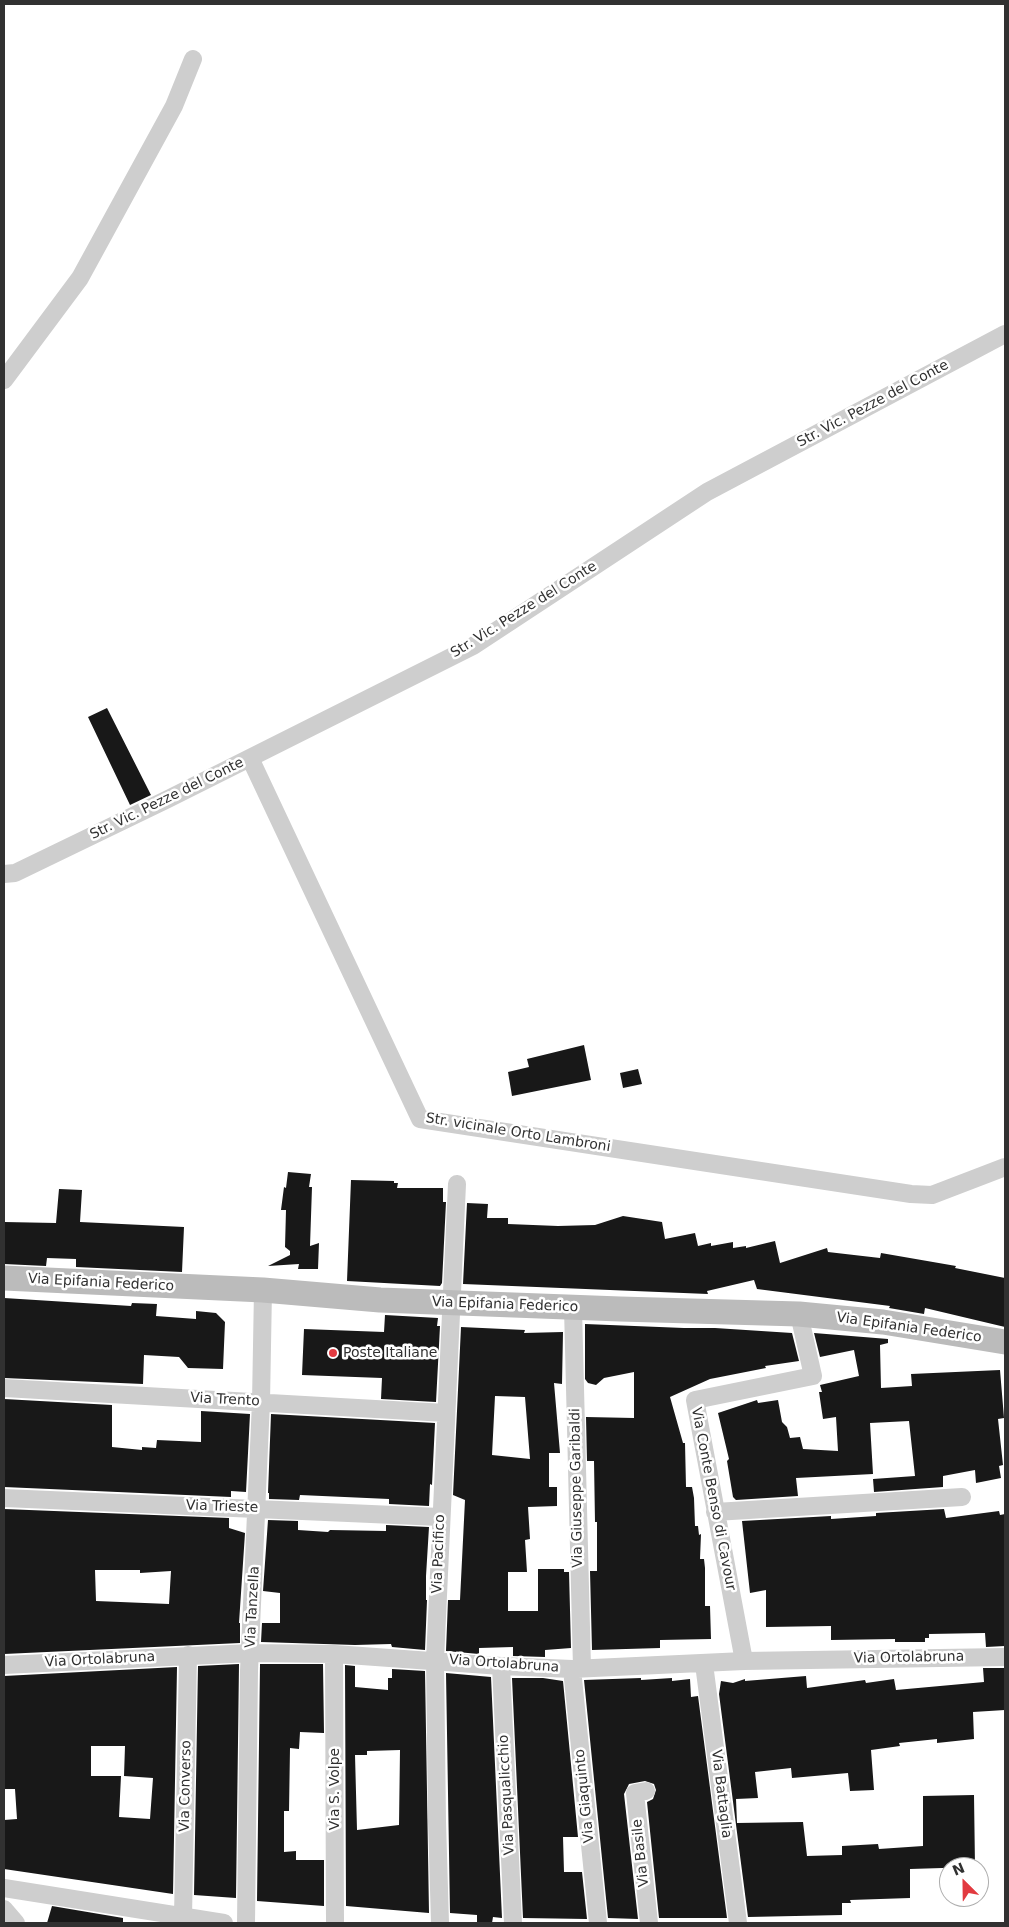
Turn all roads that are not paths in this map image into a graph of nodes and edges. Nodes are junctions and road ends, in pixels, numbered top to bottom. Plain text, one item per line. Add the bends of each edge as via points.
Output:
1 (193, 60) dead end
2 (1005, 334) edge
3 (4, 380) edge
4 (250, 758) junction
5 (4, 874) edge
6 (1005, 1167) edge
7 (457, 1184) dead end
8 (4, 1278) edge
9 (263, 1290) junction
10 (452, 1302) junction
11 (573, 1308) junction
12 (799, 1314) junction
13 (1005, 1342) edge
14 (4, 1388) edge
15 (261, 1402) junction
16 (446, 1413) junction
17 (962, 1497) dead end
18 (4, 1498) edge
19 (257, 1509) junction
20 (716, 1512) junction
21 (440, 1517) junction
22 (250, 1653) junction
23 (334, 1654) junction
24 (188, 1655) junction
25 (1005, 1657) edge
26 (435, 1660) junction
27 (744, 1661) junction
28 (704, 1664) junction
29 (4, 1665) edge
30 (501, 1666) junction
31 (577, 1668) junction
32 (646, 1791) dead end
33 (4, 1888) edge
34 (4, 1909) edge
35 (183, 1917) junction
36 (16, 1923) edge
37 (224, 1923) edge
38 (246, 1923) edge
39 (335, 1923) edge
40 (440, 1923) edge
41 (513, 1923) edge
42 (598, 1923) edge
43 (649, 1923) edge
44 (738, 1923) edge

1 - 3 street via 174,106 80,278
2 - 4 street, Str. Vic. Pezze del Conte via 707,492 473,646
4 - 5 street, Str. Vic. Pezze del Conte via 15,873
4 - 6 street, Str. vicinale Orto Lambroni via 420,1119 911,1194 932,1195
7 - 10 street, Via Pacifico
8 - 9 main road, Via Epifania Federico
9 - 10 main road, Via Epifania Federico via 380,1300
9 - 15 street, Via Tanzella
10 - 11 main road, Via Epifania Federico
10 - 16 street, Via Pacifico
11 - 12 main road, Via Epifania Federico
11 - 31 street, Via Giuseppe Garibaldi
12 - 13 main road, Via Epifania Federico via 883,1322
12 - 20 street, Via Conte Benso di Cavour via 813,1376 695,1400
14 - 15 street, Via Trento
15 - 16 street, Via Trento
15 - 19 street, Via Tanzella
16 - 21 street, Via Pacifico
17 - 20 street
18 - 19 street, Via Trieste
19 - 21 street, Via Trieste
19 - 22 street, Via Tanzella
20 - 27 street, Via Conte Benso di Cavour
21 - 26 street, Via Pacifico
22 - 23 street, Via Ortolabruna
22 - 24 street, Via Ortolabruna
22 - 38 street, Via Tanzella
23 - 26 street, Via Ortolabruna
23 - 39 street, Via S. Volpe
24 - 29 street, Via Ortolabruna
24 - 35 street, Via Converso
25 - 27 street, Via Ortolabruna
26 - 30 street, Via Ortolabruna
26 - 40 street, Via Pacifico
27 - 28 street, Via Ortolabruna
28 - 31 street, Via Ortolabruna
28 - 44 street, Via Battaglia
30 - 31 street, Via Ortolabruna
30 - 41 street, Via Pasqualicchio
31 - 42 street, Via Giaquinto
32 - 43 street, Via Basile via 635,1793
33 - 35 street
34 - 36 street
35 - 37 street

